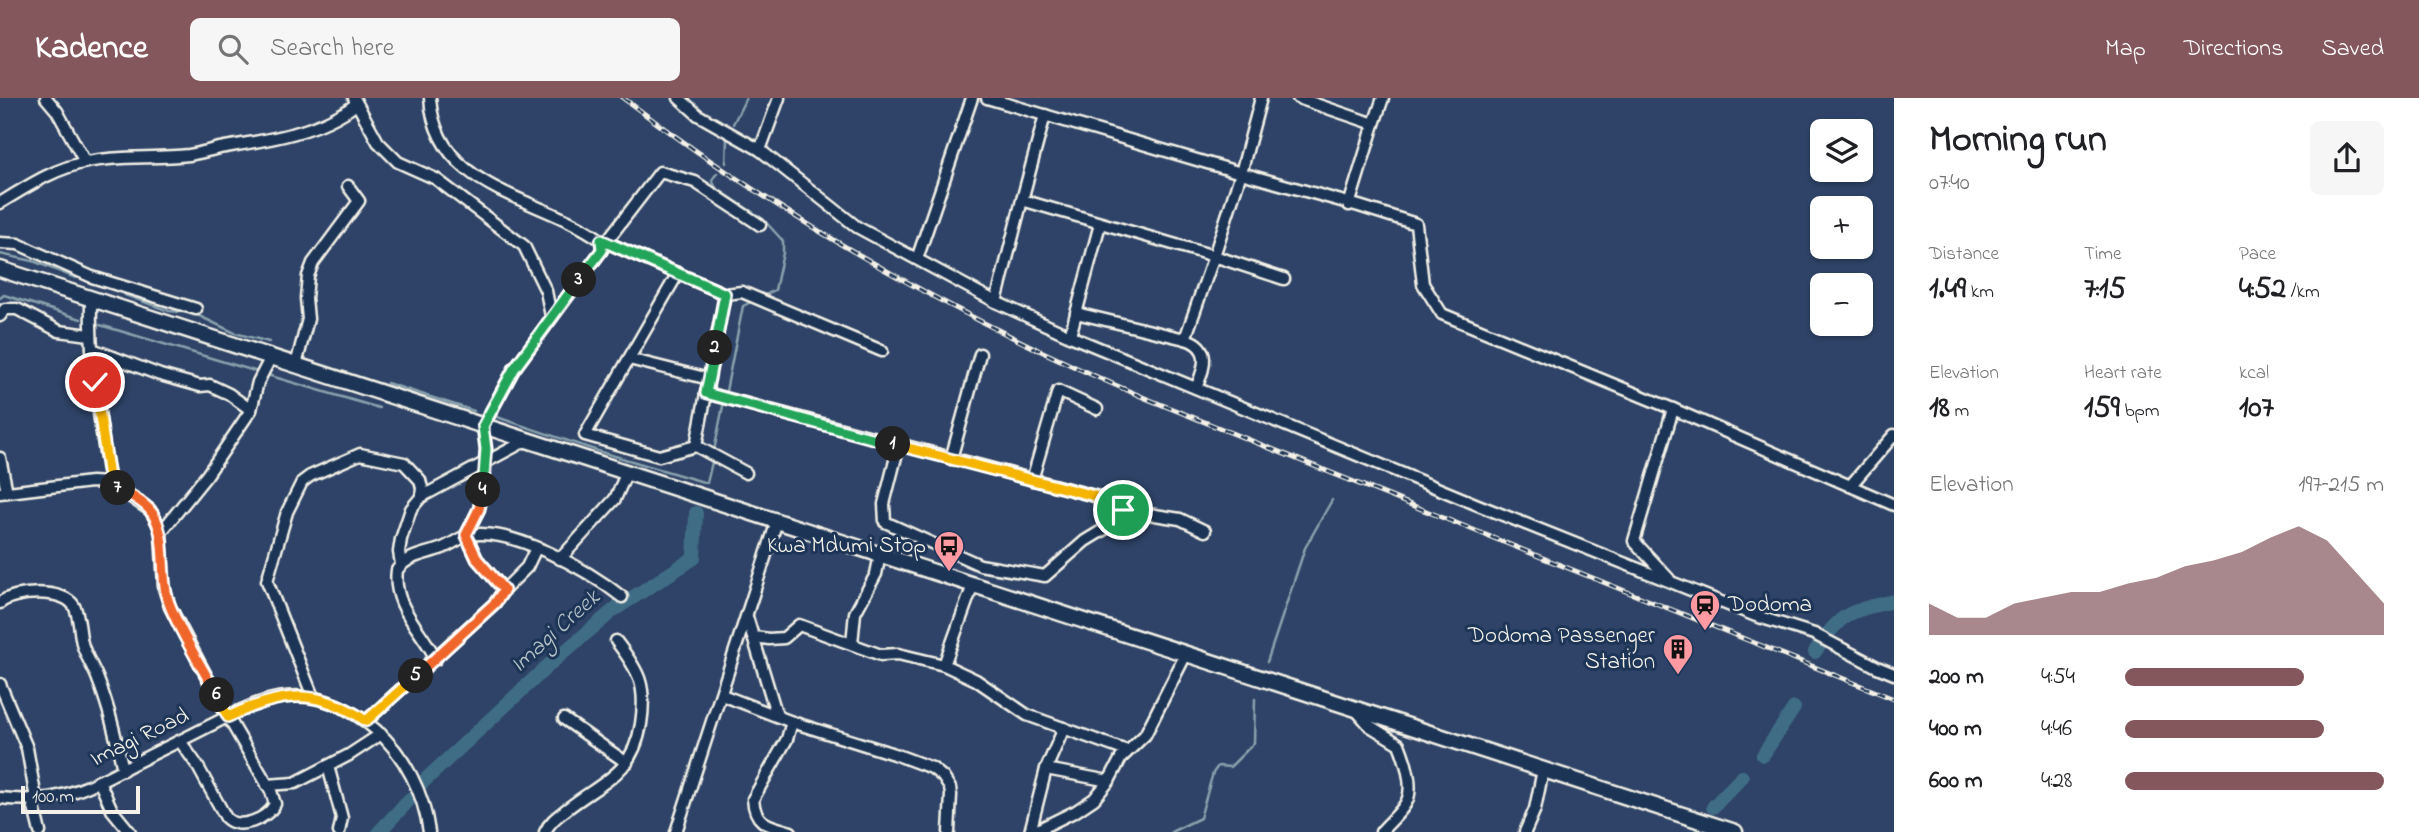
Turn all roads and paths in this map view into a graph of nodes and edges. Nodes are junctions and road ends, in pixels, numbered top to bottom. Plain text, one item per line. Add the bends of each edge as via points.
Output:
1 (46, 98) edge
2 (430, 98) edge
3 (679, 98) edge
4 (779, 98) edge
5 (972, 98) edge
6 (988, 98) edge
7 (1261, 98) edge
8 (1298, 98) edge
9 (1383, 98) edge
10 (355, 101) edge
11 (1045, 115) junction
12 (1374, 124) junction
13 (760, 150) junction
14 (85, 162) junction
15 (1241, 173) junction
16 (348, 186) dead end
17 (1022, 200) junction
18 (0, 203) edge
19 (1349, 205) junction
20 (1100, 224) junction
21 (760, 225) dead end
22 (603, 241) junction
23 (0, 243) edge
24 (1214, 256) junction
25 (917, 259) junction
26 (0, 269) edge
27 (678, 273) junction
28 (1284, 279) dead end
29 (725, 294) junction
30 (92, 299) junction
31 (996, 302) junction
32 (196, 309) dead end
33 (1076, 313) junction
34 (0, 316) edge
35 (551, 316) junction
36 (90, 335) junction
37 (1070, 336) junction
38 (1185, 339) junction
39 (92, 349) junction
40 (882, 351) dead end
41 (981, 354) dead end
42 (271, 357) junction
43 (628, 359) junction
44 (296, 365) junction
45 (709, 379) junction
46 (1196, 388) junction
47 (706, 393) junction
48 (1097, 409) dead end
49 (1673, 409) junction
50 (250, 411) junction
51 (483, 426) junction
52 (1894, 435) edge
53 (527, 440) junction
54 (899, 445) junction
55 (696, 446) junction
56 (0, 458) edge
57 (951, 459) junction
58 (485, 462) junction
59 (626, 472) junction
60 (746, 472) dead end
61 (1032, 480) junction
62 (110, 484) junction
63 (1850, 486) junction
64 (4, 493) edge
65 (421, 497) junction
66 (1894, 505) edge
67 (1123, 510) junction
68 (777, 521) junction
69 (1205, 531) dead end
70 (161, 532) junction
71 (466, 535) junction
72 (536, 548) junction
73 (880, 555) junction
74 (560, 559) junction
75 (401, 564) junction
76 (981, 565) junction
77 (1672, 582) junction
78 (971, 584) junction
79 (504, 590) junction
80 (622, 597) dead end
81 (0, 603) edge
82 (747, 616) junction
83 (754, 637) junction
84 (615, 641) dead end
85 (852, 643) junction
86 (1186, 654) junction
87 (436, 659) junction
88 (944, 665) junction
89 (1894, 674) edge
90 (0, 684) edge
91 (722, 695) junction
92 (313, 697) junction
93 (1353, 708) junction
94 (777, 716) junction
95 (228, 717) junction
96 (564, 719) dead end
97 (366, 721) junction
98 (792, 722) junction
99 (1064, 728) junction
100 (381, 734) junction
101 (180, 741) junction
102 (1127, 751) junction
103 (627, 763) junction
104 (328, 766) junction
105 (1046, 769) junction
106 (123, 770) junction
107 (1543, 770) junction
108 (1109, 780) junction
109 (99, 781) junction
110 (267, 785) junction
111 (0, 798) edge
112 (34, 799) junction
113 (40, 832) edge
114 (130, 832) edge
115 (339, 832) edge
116 (429, 832) edge
117 (545, 832) edge
118 (676, 832) edge
119 (790, 832) edge
120 (949, 832) edge
121 (1032, 832) edge
122 (1381, 832) edge
123 (1525, 832) edge
124 (1735, 832) edge

1 - 14 street
2 - 22 street via 447,148 472,175
3 - 13 street via 698,115
4 - 13 street
5 - 25 street
6 - 11 street
7 - 15 street
8 - 12 street
9 - 12 street
10 - 14 street via 341,116 319,125 248,144 189,155
10 - 35 street via 378,142 398,162 436,179 521,242 546,291
11 - 15 street
11 - 17 street
12 - 19 street
13 - 25 street via 857,227
14 - 18 street via 50,174
15 - 19 street
15 - 24 street
16 - 44 street via 359,201 308,276 308,319
17 - 20 street
17 - 31 street
19 - 49 street via 1416,224 1423,284 1442,314
20 - 24 street
20 - 33 street
21 - 22 street via 695,183 660,172
22 - 27 street
22 - 35 street via 602,250
23 - 32 street via 18,244 92,276
24 - 28 street
24 - 38 street
25 - 31 street
26 - 30 highway
27 - 29 street
27 - 43 street
29 - 40 street via 742,292
29 - 45 street
30 - 36 street
30 - 42 highway
31 - 37 street
33 - 37 street
33 - 38 street
34 - 36 street via 5,309 17,309 59,331
35 - 51 street via 509,376
36 - 39 street
37 - 46 street
38 - 46 street via 1204,354 1205,369
39 - 50 street via 160,375 210,385
39 - 62 street
41 - 57 street
42 - 44 highway
42 - 50 street
43 - 45 street
43 - 55 street via 584,435 659,456
44 - 51 highway
45 - 47 street
46 - 77 street
47 - 54 street
47 - 55 street
48 - 61 street via 1059,391
49 - 63 street
49 - 77 street via 1634,541
50 - 70 street
51 - 53 highway
51 - 58 street
52 - 63 street
53 - 58 street
53 - 59 highway
54 - 57 street
54 - 76 street via 884,504 885,522
55 - 60 street
56 - 64 street
57 - 61 street
58 - 65 street
58 - 71 street via 482,499
59 - 68 highway
59 - 74 street via 615,499
61 - 67 street via 1106,499
62 - 64 street via 90,482
62 - 70 street via 150,510
63 - 66 street
65 - 75 street via 405,523
65 - 92 street via 420,480 404,463 360,454 310,476 296,492 267,581
67 - 69 street via 1180,519
67 - 76 street via 1045,576
68 - 73 highway
68 - 82 street
70 - 95 street via 164,588 170,607
71 - 72 street via 506,536
71 - 75 street
71 - 79 street via 477,559
72 - 74 street
72 - 79 street via 527,567
73 - 78 highway
73 - 85 street via 876,574 855,613
74 - 80 street
75 - 87 street via 396,581 406,614
76 - 78 street
77 - 89 street via 1814,634
78 - 86 highway
78 - 88 street
79 - 87 street
81 - 106 street via 23,595 56,594 75,607 82,644 108,709
82 - 83 street
82 - 91 street
83 - 85 street via 784,638 799,625
83 - 94 street
84 - 103 street via 644,689 640,730
85 - 88 street via 881,655 898,654
86 - 93 highway
86 - 102 street via 1145,735
87 - 97 street
88 - 99 street via 976,680 1027,715
90 - 112 street via 27,748
91 - 94 street
91 - 118 street
92 - 95 street, Imagi Road via 277,698
92 - 97 street, Imagi Road via 340,705
93 - 107 highway
93 - 122 street via 1370,726 1399,744 1405,763 1406,804
94 - 98 street
95 - 101 street, Imagi Road
95 - 110 street
96 - 103 street
97 - 100 street, Imagi Road
98 - 119 street via 753,799 753,809 762,822
98 - 120 street via 932,768 950,788
99 - 102 street
99 - 105 street
100 - 104 street
100 - 116 street, Imagi Road via 417,789
101 - 106 street, Imagi Road
101 - 110 street via 232,824 256,820 272,810 275,804
102 - 108 street
103 - 117 street via 554,819
104 - 110 street via 295,783
104 - 115 street via 342,818
105 - 108 street
105 - 121 street
106 - 109 street, Imagi Road
107 - 123 street
107 - 124 highway
108 - 121 street via 1084,807
109 - 112 street, Imagi Road via 51,798
109 - 114 street via 112,810
111 - 112 street, Imagi Road
112 - 113 street

